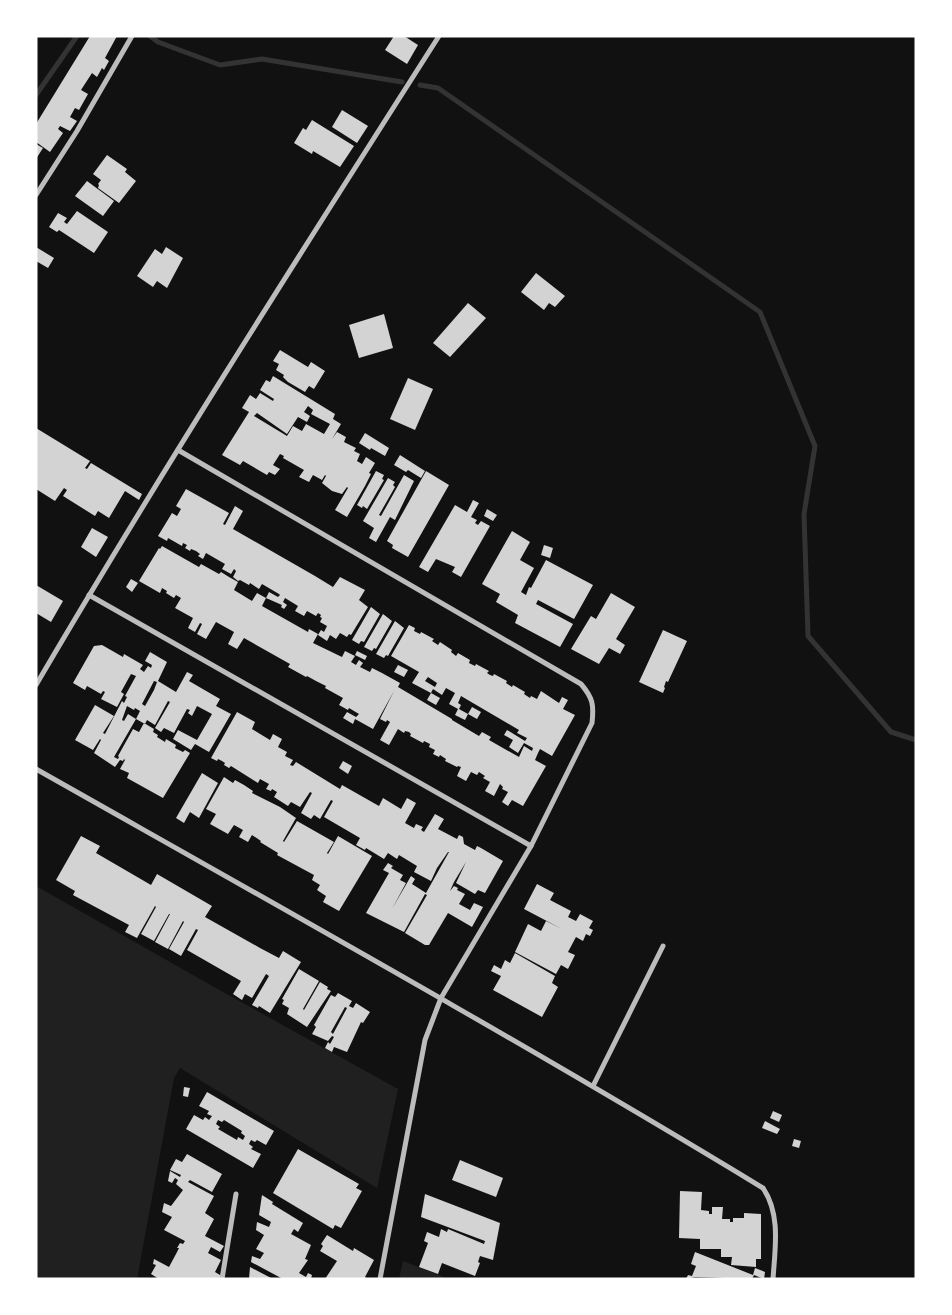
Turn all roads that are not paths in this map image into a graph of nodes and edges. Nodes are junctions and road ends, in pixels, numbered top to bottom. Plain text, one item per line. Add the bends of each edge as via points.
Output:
1 (132, 36) edge
2 (439, 36) edge
3 (36, 194) edge
4 (178, 450) junction
5 (89, 595) junction
6 (36, 685) edge
7 (36, 769) edge
8 (530, 846) junction
9 (663, 946) dead end
10 (441, 998) junction
11 (593, 1086) junction
12 (236, 1194) dead end
13 (222, 1279) edge
14 (380, 1279) edge
15 (773, 1279) edge

1 - 3 street
2 - 4 street
4 - 5 street
4 - 8 street via 586,689 592,702 592,723
5 - 6 street
5 - 8 street
7 - 10 street
8 - 10 street
9 - 11 street
10 - 11 street
10 - 14 street via 425,1040
11 - 15 street via 762,1188 770,1199 776,1229
12 - 13 street

